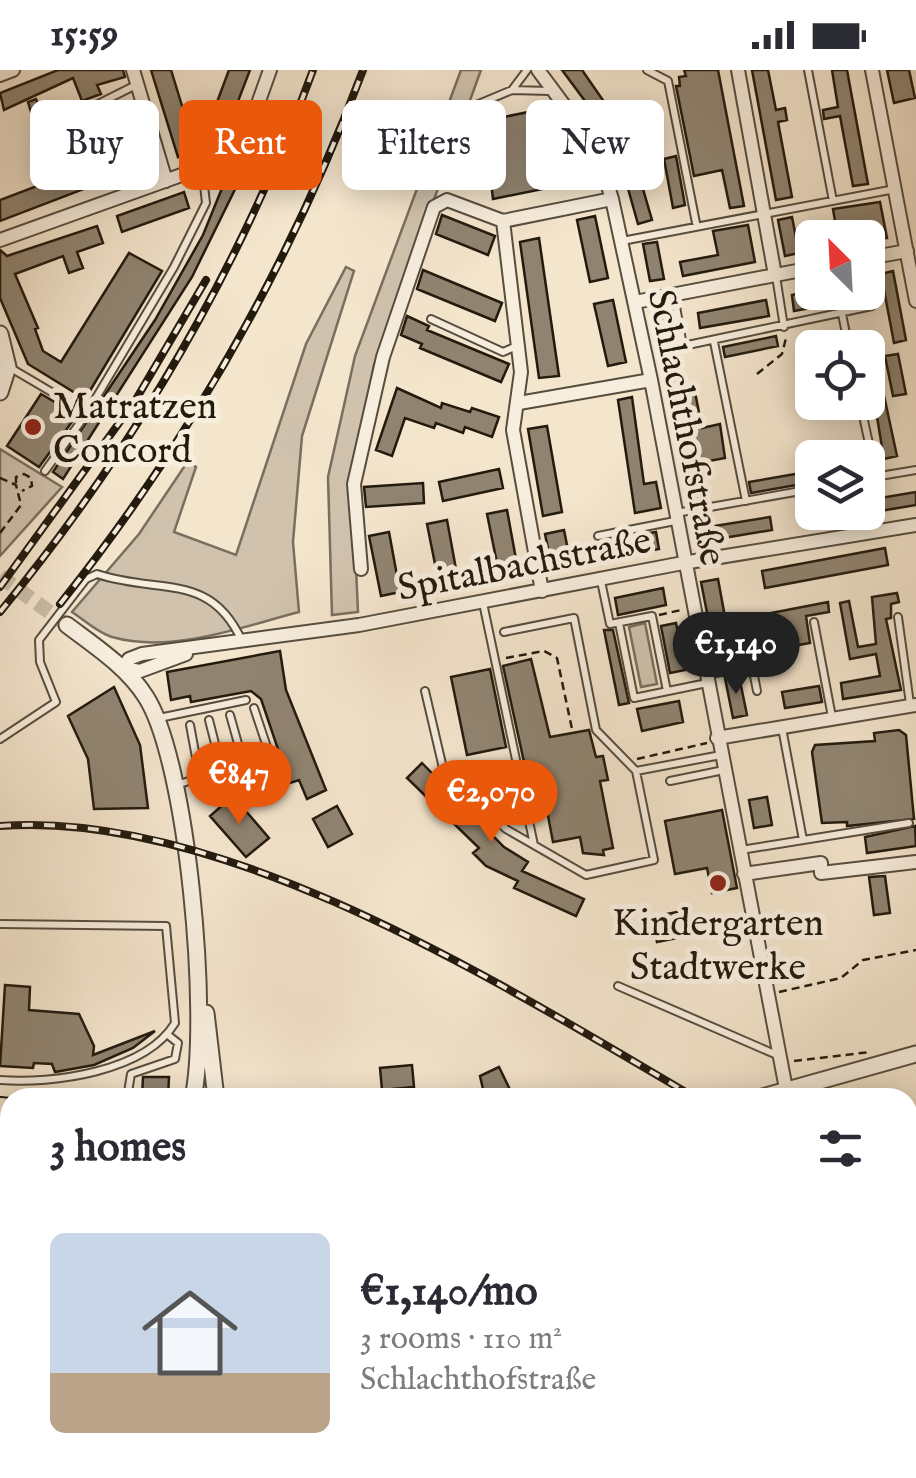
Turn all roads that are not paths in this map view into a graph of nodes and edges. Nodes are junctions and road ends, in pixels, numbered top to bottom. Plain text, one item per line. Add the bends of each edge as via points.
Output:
1 (12, 70) edge
2 (133, 70) edge
3 (270, 70) edge
4 (527, 70) edge
5 (538, 70) edge
6 (647, 70) edge
7 (738, 70) edge
8 (808, 70) edge
9 (872, 70) edge
10 (0, 75) edge
11 (138, 85) junction
12 (512, 90) junction
13 (556, 92) junction
14 (107, 100) edge
15 (259, 100) edge
16 (490, 100) edge
17 (179, 176) edge
18 (166, 181) junction
19 (895, 189) junction
20 (204, 190) edge
21 (612, 198) junction
22 (833, 201) junction
23 (764, 211) junction
24 (503, 221) junction
25 (696, 223) junction
26 (910, 230) edge
27 (0, 240) edge
28 (621, 241) junction
29 (907, 252) junction
30 (885, 255) edge
31 (795, 271) edge
32 (775, 275) junction
33 (674, 294) junction
34 (916, 301) edge
35 (635, 302) junction
36 (857, 310) edge
37 (842, 314) junction
38 (431, 320) dead end
39 (784, 327) junction
40 (845, 330) edge
41 (1, 341) edge
42 (714, 342) junction
43 (518, 345) junction
44 (8, 367) junction
45 (651, 380) junction
46 (0, 392) edge
47 (519, 403) junction
48 (87, 413) junction
49 (916, 470) edge
50 (46, 471) dead end
51 (885, 475) edge
52 (795, 492) edge
53 (746, 502) junction
54 (674, 517) junction
55 (916, 526) edge
56 (598, 536) dead end
57 (683, 563) junction
58 (362, 569) dead end
59 (601, 580) junction
60 (542, 591) junction
61 (483, 602) junction
62 (898, 617) dead end
63 (814, 622) dead end
64 (619, 623) junction
65 (68, 625) tunnel mouth
66 (504, 632) dead end
67 (242, 642) junction
68 (123, 668) junction
69 (706, 679) junction
70 (426, 691) dead end
71 (757, 691) dead end
72 (667, 692) junction
73 (246, 700) dead end
74 (913, 705) edge
75 (254, 708) dead end
76 (230, 715) dead end
77 (158, 718) junction
78 (832, 718) junction
79 (209, 720) dead end
80 (190, 724) dead end
81 (782, 726) junction
82 (0, 738) edge
83 (717, 738) junction
84 (720, 755) junction
85 (239, 768) junction
86 (724, 770) junction
87 (222, 771) junction
88 (636, 771) junction
89 (200, 778) junction
90 (670, 781) dead end
91 (174, 786) junction
92 (909, 823) dead end
93 (804, 840) junction
94 (534, 845) junction
95 (739, 851) junction
96 (916, 862) edge
97 (744, 874) junction
98 (0, 924) edge
99 (200, 985) junction
100 (618, 986) dead end
101 (168, 1035) junction
102 (916, 1054) edge
103 (779, 1059) junction
104 (0, 1080) edge
105 (129, 1088) edge
106 (194, 1088) edge
107 (215, 1088) edge
108 (786, 1088) edge
109 (790, 1088) edge

1 - 10 street
2 - 11 street
3 - 15 street
4 - 12 lane
5 - 13 street, Schlachthofstraße
6 - 25 lane via 668,81
7 - 23 street
8 - 22 lane
9 - 19 street
11 - 14 lane
11 - 18 street
12 - 13 lane
12 - 16 lane
13 - 21 street, Schlachthofstraße via 596,148
17 - 18 street
18 - 27 street
19 - 22 lane
19 - 26 street
20 - 48 lane via 206,204 174,266
21 - 24 street
21 - 28 street, Schlachthofstraße
22 - 23 lane
23 - 25 lane
23 - 32 street
24 - 43 street
24 - 58 street via 448,200 434,207 383,357 354,484
25 - 28 lane
26 - 29 street
28 - 35 street, Schlachthofstraße
29 - 30 street
29 - 34 street
31 - 32 street
32 - 33 street
32 - 39 lane
33 - 35 street
33 - 42 lane via 684,346
35 - 45 street, Schlachthofstraße
36 - 37 lane
37 - 39 lane
37 - 40 lane
38 - 43 lane via 502,352
39 - 42 lane
41 - 44 street
42 - 53 lane
43 - 47 street
44 - 46 street
44 - 48 lane
45 - 47 street
45 - 54 street, Schlachthofstraße
47 - 60 street via 513,430
48 - 50 lane
49 - 51 lane
52 - 53 lane
53 - 54 lane
54 - 56 lane
54 - 57 street, Schlachthofstraße
55 - 57 street, Spitalbachstraße
57 - 59 street, Spitalbachstraße
57 - 69 street, Schlachthofstraße
59 - 60 street, Spitalbachstraße
59 - 64 lane via 610,624
60 - 61 street, Spitalbachstraße
61 - 67 street, Spitalbachstraße
61 - 94 lane
62 - 74 lane
63 - 78 lane
64 - 72 lane via 634,698
64 - 72 lane via 652,616
65 - 68 street
66 - 88 lane via 574,618 596,730
67 - 68 street, Spitalbachstraße via 140,670
67 - 82 lane via 214,598 97,574 39,640 56,702
68 - 77 street
69 - 71 lane via 752,666
69 - 72 lane
69 - 83 street, Schlachthofstraße
70 - 94 lane via 443,768 506,829
73 - 77 lane
74 - 78 street
75 - 85 lane via 270,756
76 - 85 lane
77 - 91 street
78 - 81 street
79 - 87 lane
80 - 89 lane
81 - 83 street
81 - 93 lane
83 - 84 street, Schlachthofstraße
84 - 86 street, Schlachthofstraße
84 - 88 lane
85 - 87 lane
86 - 90 lane
86 - 95 street, Schlachthofstraße
87 - 89 lane
88 - 94 lane via 654,860 586,875
89 - 91 lane
91 - 99 street
92 - 93 lane
93 - 95 lane
95 - 97 street, Schlachthofstraße
96 - 97 street via 821,873 820,863
97 - 103 street, Schlachthofstraße
98 - 101 lane via 166,926 175,1023
99 - 106 street
99 - 107 street
100 - 103 lane
101 - 104 lane via 88,1076
101 - 105 lane via 178,1043 175,1060 131,1074
102 - 109 street
103 - 108 street, Schlachthofstraße

